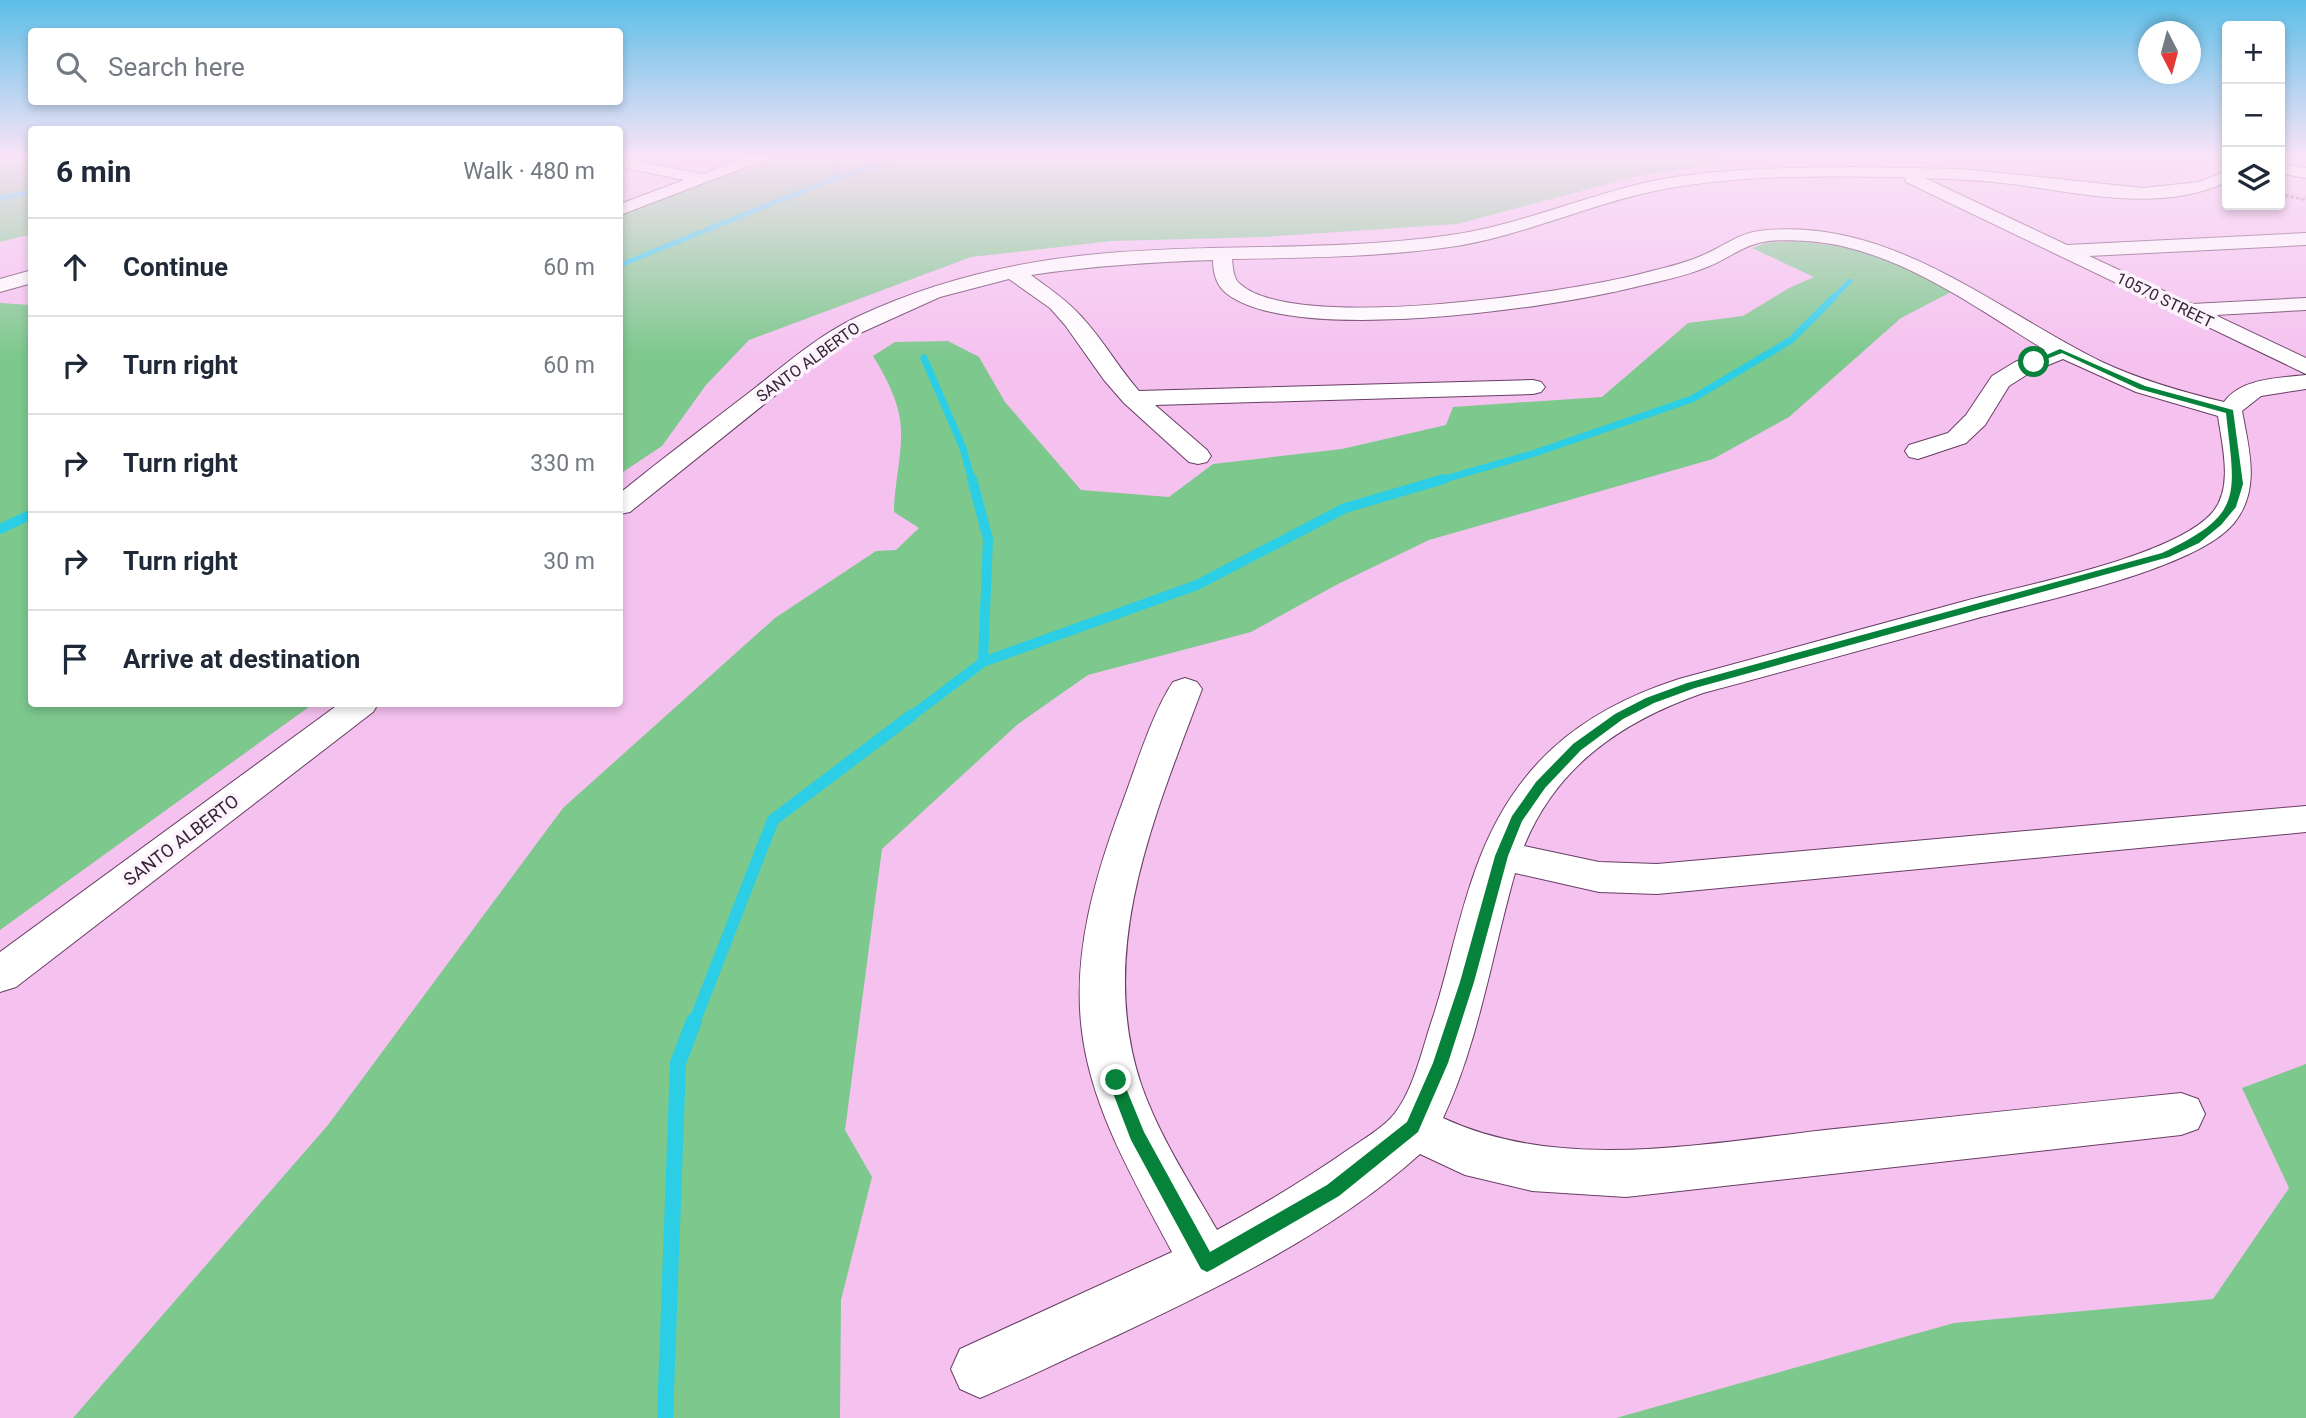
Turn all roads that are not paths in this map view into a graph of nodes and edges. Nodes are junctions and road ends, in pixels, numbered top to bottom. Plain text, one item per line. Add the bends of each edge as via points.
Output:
1 (1534, 223) edge
2 (2007, 223) edge
3 (2306, 239) edge
4 (2064, 251) junction
5 (1222, 254) junction
6 (1013, 272) junction
7 (28, 277) edge
8 (0, 286) edge
9 (2306, 304) edge
10 (2188, 311) junction
11 (2063, 351) junction
12 (2306, 368) edge
13 (2306, 382) edge
14 (1533, 387) dead end
15 (1133, 398) junction
16 (2230, 411) junction
17 (1918, 451) dead end
18 (1198, 456) dead end
19 (623, 504) edge
20 (1185, 689) dead end
21 (357, 707) edge
22 (2306, 819) edge
23 (1502, 856) junction
24 (0, 975) edge
25 (2181, 1114) dead end
26 (1413, 1127) junction
27 (1207, 1263) junction
28 (980, 1369) dead end

1 - 5 street, SANTO ALBERTO via 1469,238 1381,249
2 - 4 street, 10570 STREET
3 - 4 street
4 - 10 street, 10570 STREET
5 - 6 street, SANTO ALBERTO via 1123,258
5 - 11 street via 1224,277 1245,298 1278,308 1363,312 1527,301 1672,272 1758,237 1860,237
6 - 15 street via 1073,320
6 - 19 street, SANTO ALBERTO via 913,300 837,337
7 - 8 street
9 - 10 street
10 - 12 street, 10570 STREET
11 - 16 street via 2142,387
11 - 17 street via 2000,382 1976,420 1957,438
13 - 16 street via 2242,395
14 - 15 street
15 - 18 street
16 - 23 street via 2238,484 2232,507 2196,541 2113,571 1650,700 1577,747 1516,820
20 - 27 street via 1121,856 1105,942 1101,1006 1116,1080 1137,1135
21 - 24 street, SANTO ALBERTO
22 - 23 street via 1657,879 1599,877
23 - 26 street via 1467,982
25 - 26 street via 1626,1174 1532,1168 1465,1152
26 - 27 street via 1333,1190
27 - 28 street

